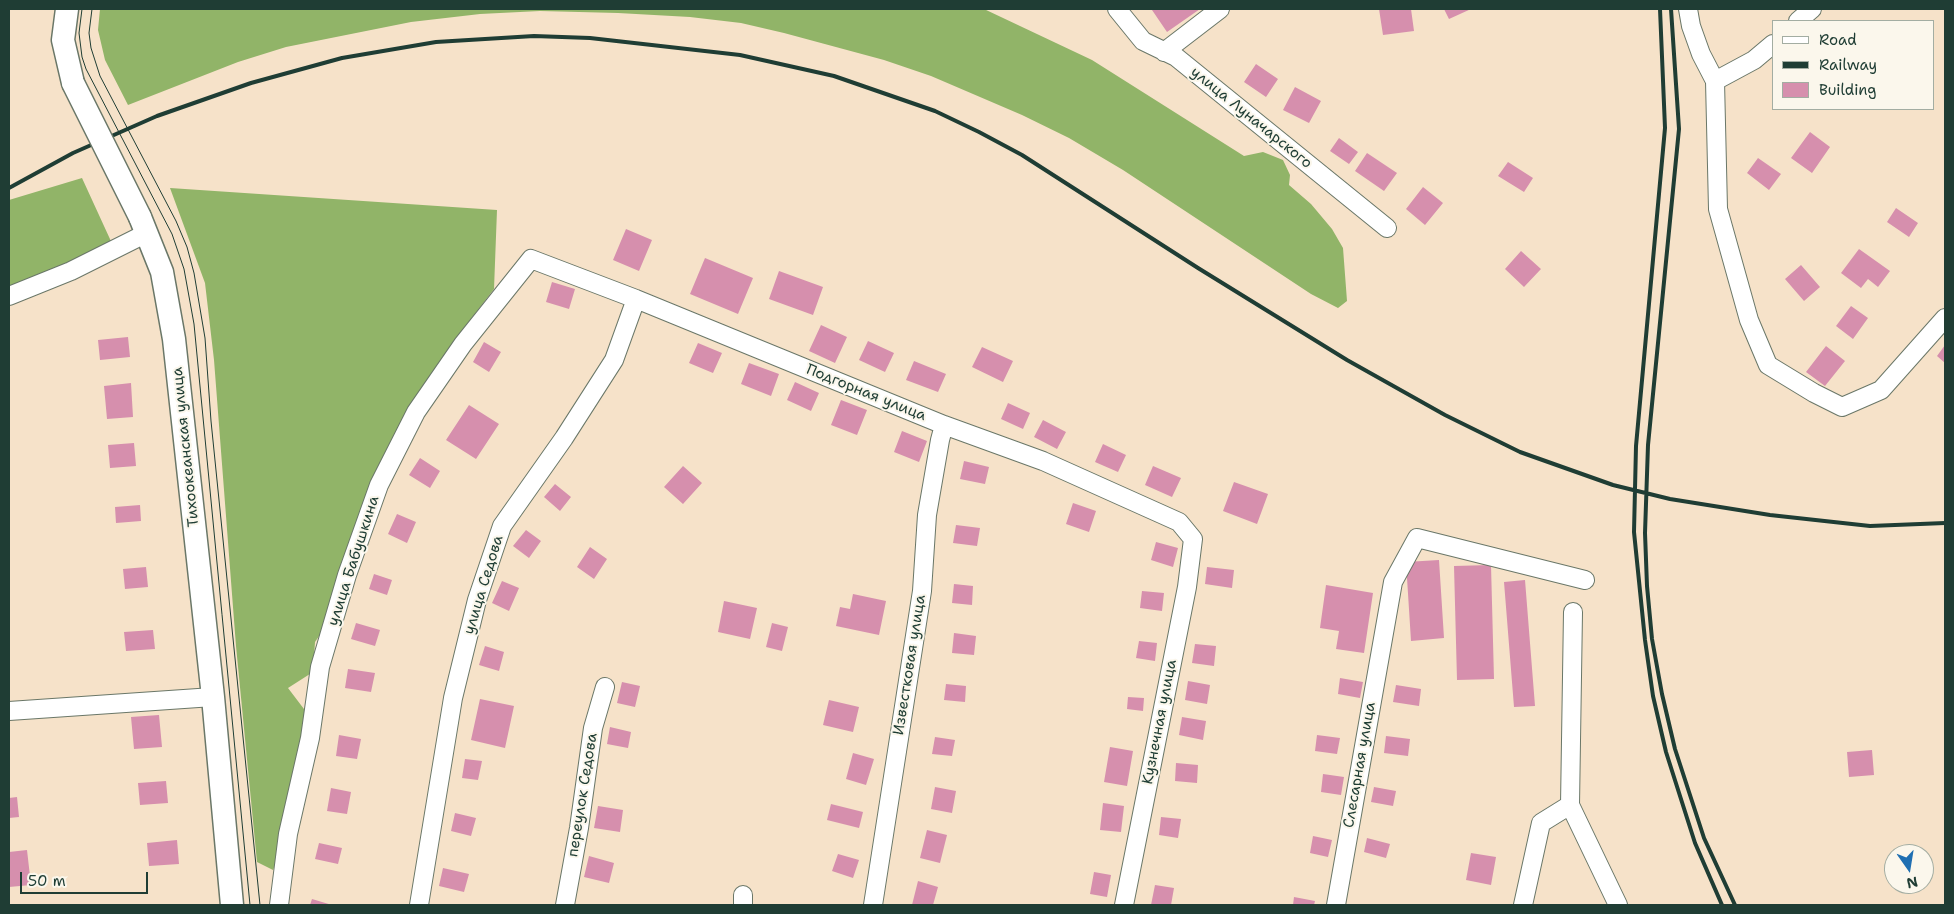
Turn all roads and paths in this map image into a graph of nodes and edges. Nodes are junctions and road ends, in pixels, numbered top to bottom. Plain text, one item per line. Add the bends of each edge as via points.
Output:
1 (67, 9) edge
2 (1117, 9) edge
3 (1220, 9) edge
4 (1688, 9) edge
5 (1812, 9) edge
6 (1799, 20) edge
7 (1772, 45) edge
8 (1164, 52) junction
9 (1715, 81) junction
10 (143, 225) junction
11 (1387, 228) dead end
12 (531, 259) joint
13 (9, 296) edge
14 (636, 299) junction
15 (1945, 318) edge
16 (944, 425) junction
17 (1193, 539) joint
18 (1585, 580) dead end
19 (1573, 612) dead end
20 (605, 687) dead end
21 (213, 697) junction
22 (9, 711) edge
23 (1570, 805) junction
24 (232, 905) edge
25 (279, 905) edge
26 (419, 905) edge
27 (565, 905) edge
28 (873, 905) edge
29 (1124, 905) edge
30 (1336, 905) edge
31 (1523, 905) edge
32 (1618, 905) edge

1 - 10 main road, Тихоокеанская улица, bridge via 63,40 73,83
2 - 8 street, улица Луначарского via 1144,41
3 - 8 street
4 - 9 street via 1701,54
5 - 6 street
7 - 9 street via 1754,60
8 - 11 street, улица Луначарского via 1176,57
9 - 15 street via 1718,208 1749,320 1768,365 1842,407 1881,390
10 - 13 street via 70,271
10 - 21 main road, Тихоокеанская улица via 162,272 174,339
12 - 14 street, Подгорная улица
12 - 25 street, улица Бабушкина via 463,344 422,404 379,485 346,575 320,667 310,738 288,834
14 - 16 street, Подгорная улица
14 - 26 street, улица Седова via 614,360 502,526 477,600 452,698
16 - 17 street, Подгорная улица via 1043,461 1179,522
16 - 28 street, Известковая улица via 927,515 922,591
17 - 29 street, Кузнечная улица via 1187,586
18 - 30 street, Слесарная улица via 1417,538 1393,582
19 - 23 street
20 - 27 street, переулок Седова via 593,728
21 - 22 street
21 - 24 main road, Тихоокеанская улица
23 - 31 street via 1542,823
23 - 32 street

